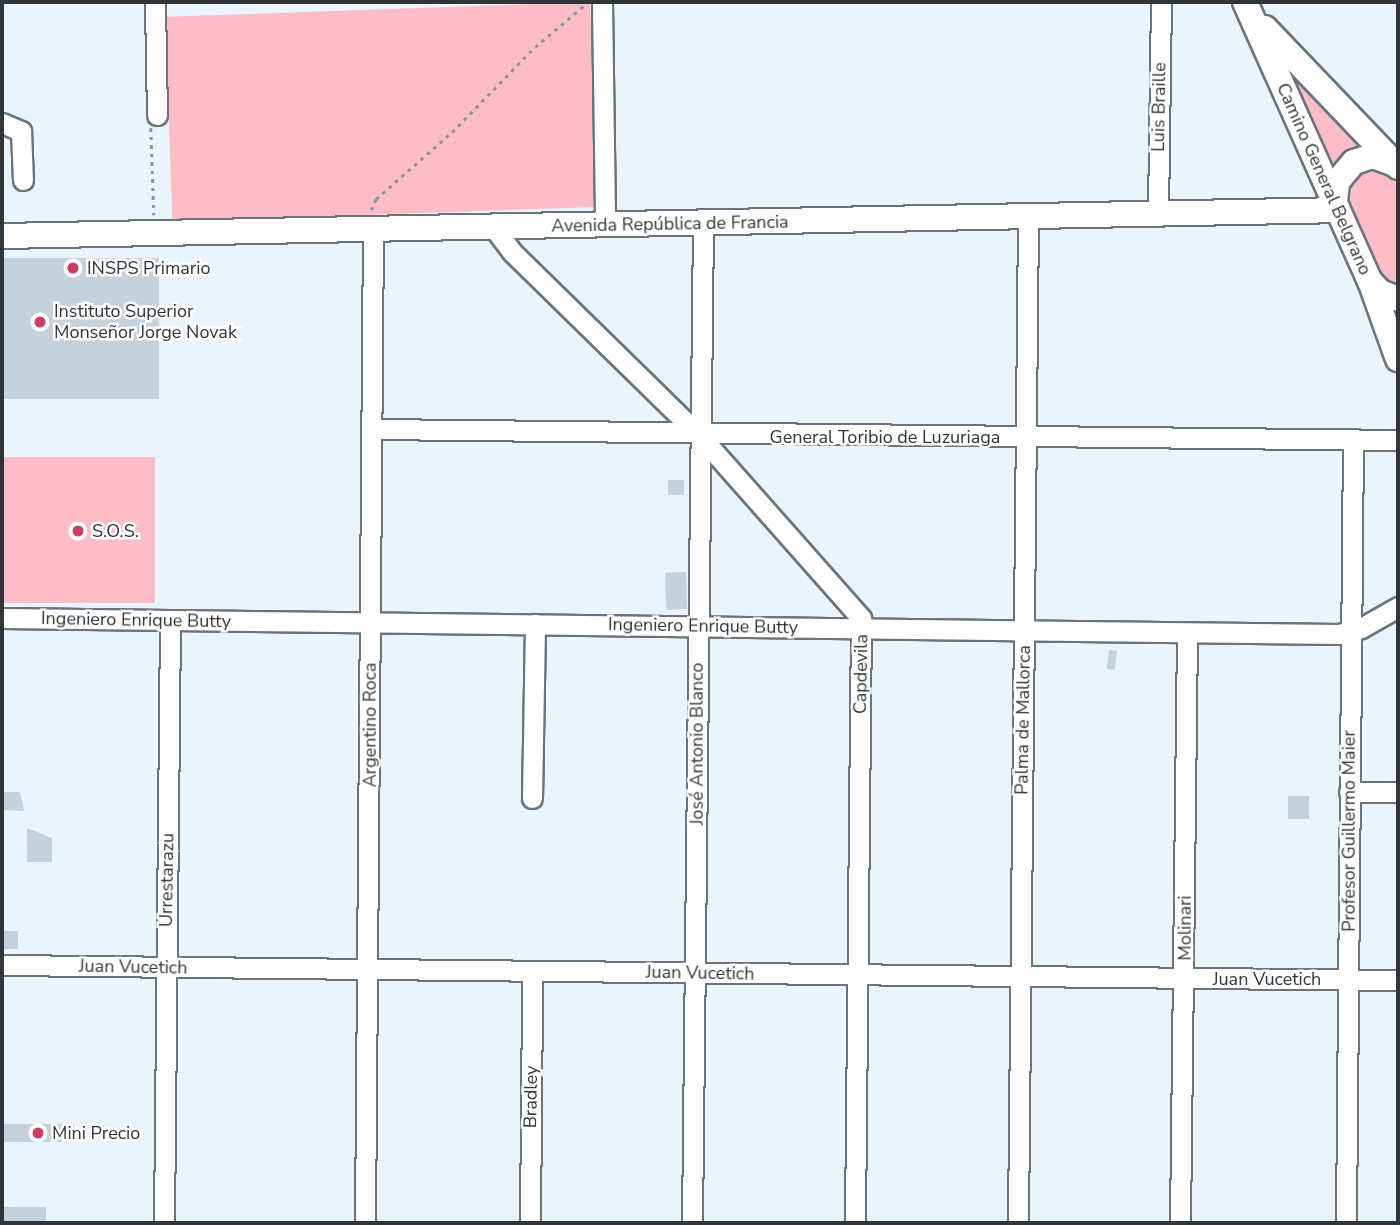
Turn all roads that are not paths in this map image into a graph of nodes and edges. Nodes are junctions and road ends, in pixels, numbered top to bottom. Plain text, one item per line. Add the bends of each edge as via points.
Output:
1 (155, 2) edge
2 (602, 2) edge
3 (1161, 2) edge
4 (1245, 2) edge
5 (157, 116) road end
6 (2, 123) edge
7 (1397, 166) edge
8 (23, 180) dead end
9 (1337, 206) junction
10 (1158, 213) junction
11 (1028, 216) junction
12 (703, 222) junction
13 (605, 224) junction
14 (373, 226) junction
15 (495, 229) junction
16 (2, 236) edge
17 (1370, 281) junction
18 (1398, 299) edge
19 (1398, 359) edge
20 (372, 429) junction
21 (700, 436) junction
22 (1026, 439) junction
23 (1353, 439) junction
24 (1398, 440) edge
25 (1398, 607) edge
26 (2, 618) edge
27 (170, 620) junction
28 (371, 623) junction
29 (534, 624) junction
30 (698, 626) junction
31 (862, 627) junction
32 (1025, 630) junction
33 (1350, 633) junction
34 (1187, 634) junction
35 (1349, 792) junction
36 (1398, 792) edge
37 (532, 798) dead end
38 (2, 965) edge
39 (166, 967) junction
40 (368, 969) junction
41 (532, 971) junction
42 (695, 973) junction
43 (858, 976) junction
44 (1019, 977) junction
45 (1185, 978) junction
46 (1348, 979) junction
47 (1398, 980) edge
48 (164, 1223) edge
49 (365, 1223) edge
50 (530, 1223) edge
51 (692, 1223) edge
52 (855, 1223) edge
53 (1018, 1223) edge
54 (1180, 1223) edge
55 (1346, 1223) edge

1 - 5 street
2 - 13 street
3 - 10 street, Luis Braille
4 - 7 main road, Camino General Belgrano via 1276,42
4 - 9 main road, Camino General Belgrano
6 - 8 street via 21,131
7 - 9 main road via 1373,156 1354,162 1337,182
9 - 10 main road, Avenida República de Francia
9 - 17 main road, Camino General Belgrano
10 - 11 main road, Avenida República de Francia
11 - 12 main road, Avenida República de Francia
11 - 22 street, Palma de Mallorca
12 - 13 main road, Avenida República de Francia
12 - 21 street, José Antonio Blanco
13 - 15 main road, Avenida República de Francia
14 - 15 main road, Avenida República de Francia
14 - 16 main road, Avenida República de Francia
14 - 20 street, Argentino Roca
15 - 21 street, Capdevila via 512,253
17 - 18 main road via 1380,292
17 - 19 main road, Camino General Belgrano
20 - 21 street, General Toribio de Luzuriaga
20 - 28 street, Argentino Roca
21 - 22 street, General Toribio de Luzuriaga
21 - 30 street, José Antonio Blanco
21 - 31 street, Capdevila via 859,612
22 - 23 street, General Toribio de Luzuriaga
22 - 32 street, Palma de Mallorca
23 - 24 street, General Toribio de Luzuriaga
23 - 33 street, Profesor Guillermo Maier
25 - 33 street, Ingeniero Enrique Butty
26 - 27 street, Ingeniero Enrique Butty
27 - 28 street, Ingeniero Enrique Butty
27 - 39 street, Urrestarazu
28 - 29 street, Ingeniero Enrique Butty
28 - 40 street, Argentino Roca
29 - 30 street, Ingeniero Enrique Butty
29 - 37 street
30 - 31 street, Ingeniero Enrique Butty
30 - 42 street, José Antonio Blanco
31 - 32 street, Ingeniero Enrique Butty
31 - 43 street, Capdevila
32 - 34 street, Ingeniero Enrique Butty
32 - 44 street, Palma de Mallorca
33 - 34 street, Ingeniero Enrique Butty
33 - 35 street, Profesor Guillermo Maier
34 - 45 street, Molinari
35 - 36 street
35 - 46 street, Profesor Guillermo Maier
38 - 39 street, Juan Vucetich
39 - 40 street, Juan Vucetich
39 - 48 street, Urrestarazu
40 - 41 street, Juan Vucetich
40 - 49 street, Argentino Roca
41 - 42 street, Juan Vucetich
41 - 50 street, Bradley
42 - 43 street, Juan Vucetich
42 - 51 street, José Antonio Blanco
43 - 44 street, Juan Vucetich
43 - 52 street, Capdevila
44 - 45 street, Juan Vucetich
44 - 53 street, Palma de Mallorca
45 - 46 street, Juan Vucetich
45 - 54 street, Molinari
46 - 47 street, Juan Vucetich
46 - 55 street, Profesor Guillermo Maier

